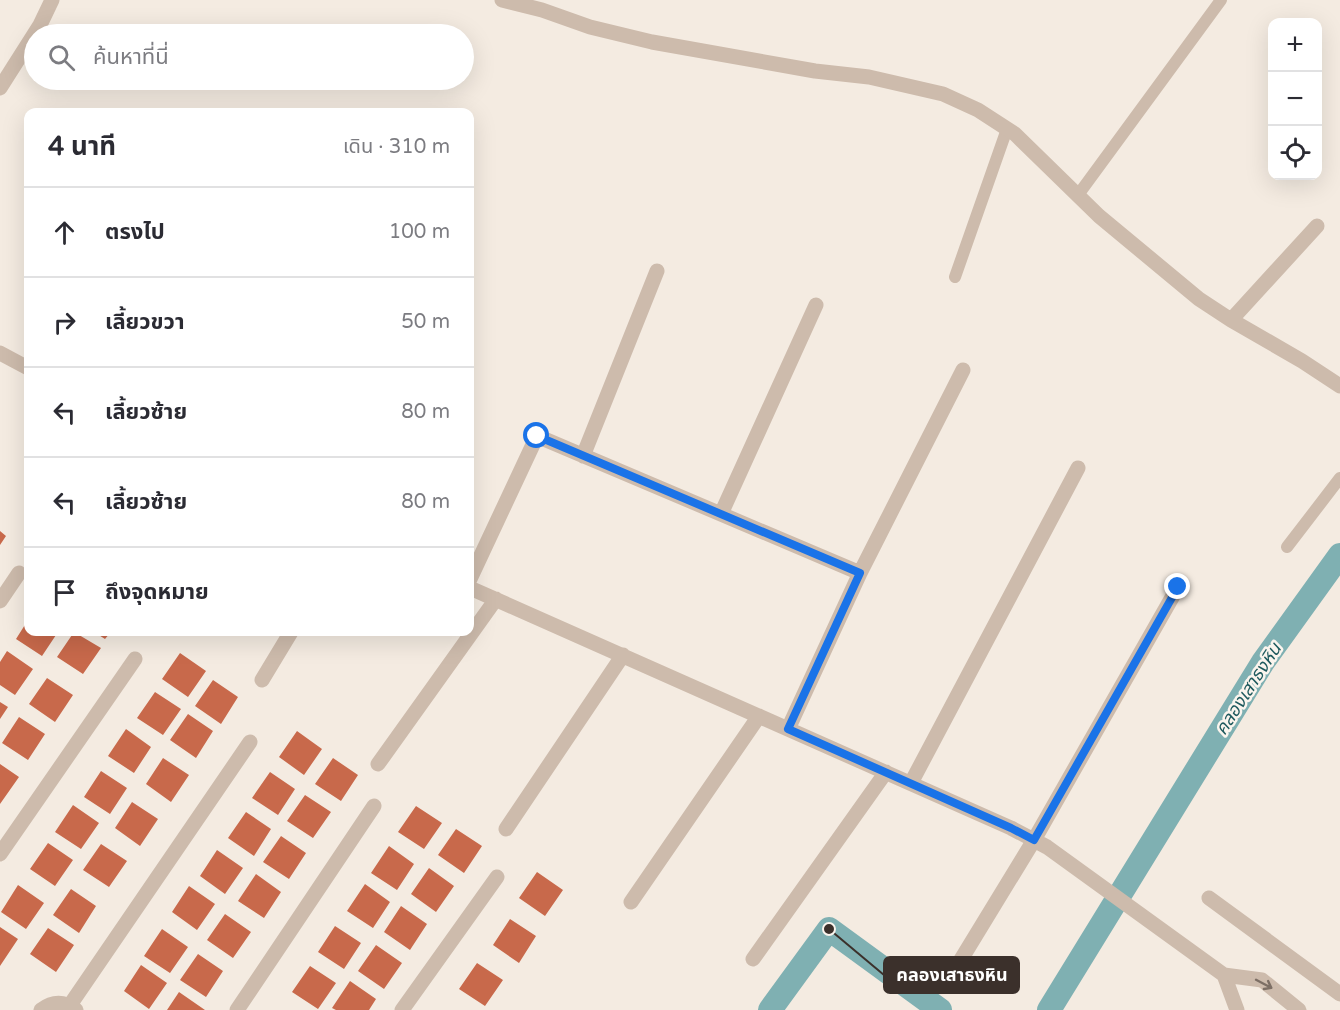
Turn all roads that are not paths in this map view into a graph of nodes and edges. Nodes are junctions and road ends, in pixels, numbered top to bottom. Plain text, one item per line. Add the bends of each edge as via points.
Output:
1 (52, 0) edge
2 (502, 0) edge
3 (1221, 0) edge
4 (40, 24) edge
5 (24, 50) edge
6 (0, 87) edge
7 (1007, 129) junction
8 (1078, 195) junction
9 (1317, 226) dead end
10 (657, 271) dead end
11 (955, 277) dead end
12 (816, 305) dead end
13 (1231, 321) junction
14 (0, 353) edge
15 (24, 366) edge
16 (963, 370) dead end
17 (1340, 386) edge
18 (583, 456) junction
19 (1078, 468) dead end
20 (1340, 478) edge
21 (721, 514) junction
22 (1287, 547) dead end
23 (474, 570) edge
24 (19, 573) dead end
25 (860, 573) junction
26 (1178, 587) dead end
27 (474, 590) edge
28 (496, 599) junction
29 (0, 601) edge
30 (474, 630) edge
31 (289, 636) edge
32 (470, 636) edge
33 (623, 656) junction
34 (135, 658) dead end
35 (262, 680) dead end
36 (759, 716) junction
37 (788, 729) junction
38 (249, 742) dead end
39 (378, 764) dead end
40 (886, 772) junction
41 (911, 783) junction
42 (374, 806) dead end
43 (506, 829) dead end
44 (1034, 840) junction
45 (0, 854) edge
46 (497, 877) dead end
47 (1209, 898) dead end
48 (631, 902) dead end
49 (753, 958) dead end
50 (1224, 975) junction
51 (951, 976) dead end
52 (1340, 994) edge
53 (73, 1008) edge
54 (41, 1010) edge
55 (237, 1010) edge
56 (402, 1010) edge
57 (1237, 1010) edge
58 (1299, 1010) edge

1 - 4 street
2 - 7 street via 652,42 869,77 943,94
3 - 8 lane
5 - 6 street
7 - 8 street
7 - 11 lane
8 - 13 street via 1199,299
9 - 13 street
10 - 18 street
12 - 21 street
13 - 17 street
14 - 15 street
16 - 25 street
18 - 21 street
18 - 23 street via 537,436
19 - 41 street
20 - 22 lane
21 - 25 street
24 - 29 street
25 - 37 street
26 - 44 street
27 - 28 street
28 - 30 street
28 - 33 street
31 - 35 street
32 - 39 street
33 - 36 street
33 - 43 street
34 - 45 street
36 - 37 street
36 - 48 street
37 - 40 street
38 - 53 street
40 - 41 street
40 - 49 street
41 - 44 street
42 - 55 street
44 - 50 street
44 - 51 street
46 - 56 street
47 - 52 street
50 - 57 street
50 -> 58 street via 1262,981
53 - 54 street via 61,1002

